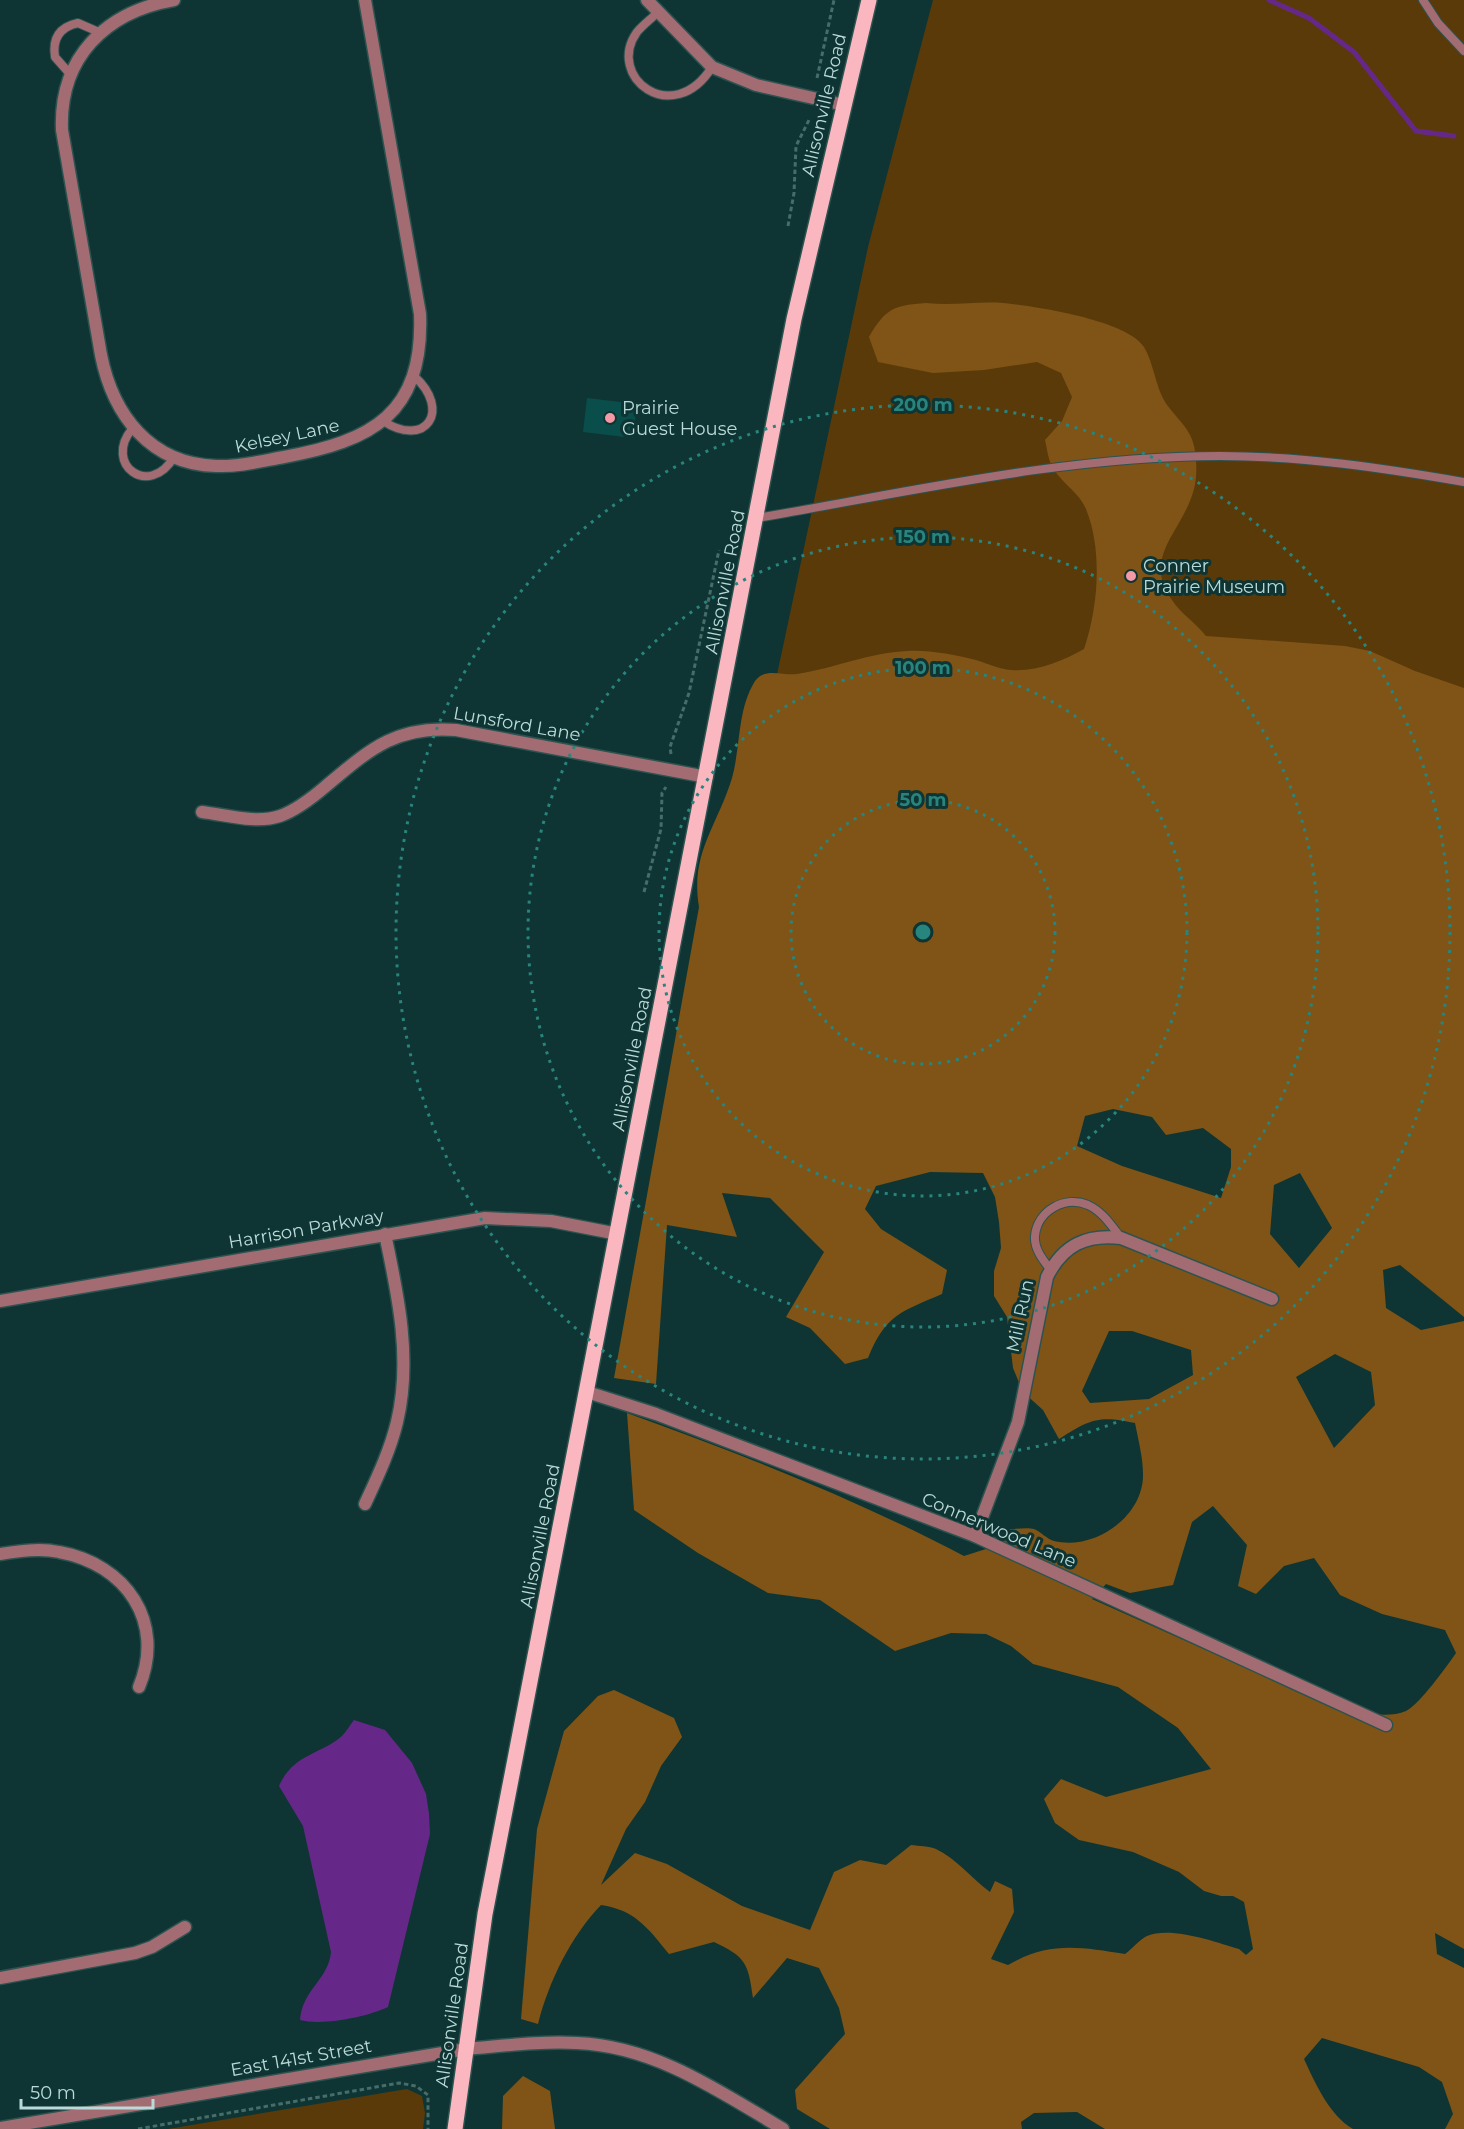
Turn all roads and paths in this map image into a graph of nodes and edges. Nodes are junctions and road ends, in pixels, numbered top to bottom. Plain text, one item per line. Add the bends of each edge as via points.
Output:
1 (174, 0) edge
2 (365, 0) edge
3 (647, 0) edge
4 (834, 0) edge
5 (869, 0) edge
6 (1423, 0) edge
7 (657, 13) junction
8 (101, 33) junction
9 (1464, 51) edge
10 (712, 67) junction
11 (70, 74) junction
12 (817, 78) dead end
13 (844, 105) junction
14 (809, 120) dead end
15 (788, 226) dead end
16 (414, 376) junction
17 (384, 421) junction
18 (132, 429) junction
19 (174, 457) junction
20 (1464, 482) edge
21 (757, 518) junction
22 (719, 550) dead end
23 (671, 754) dead end
24 (707, 777) junction
25 (666, 787) dead end
26 (202, 812) dead end
27 (644, 892) dead end
28 (386, 1233) junction
29 (618, 1234) junction
30 (1120, 1238) junction
31 (1050, 1269) junction
32 (1272, 1299) dead end
33 (0, 1301) edge
34 (587, 1392) junction
35 (365, 1504) dead end
36 (975, 1536) junction
37 (0, 1554) edge
38 (139, 1687) dead end
39 (1386, 1725) dead end
40 (185, 1927) dead end
41 (0, 1978) edge
42 (466, 2049) junction
43 (0, 2128) edge
44 (138, 2129) edge
45 (428, 2129) edge
46 (455, 2129) edge
47 (783, 2129) edge

1 - 8 street, Kelsey Lane via 132,12
2 - 16 street, Kelsey Lane via 420,314 421,341
3 - 7 street
4 - 12 path
5 - 13 main road, Allisonville Road
6 - 9 lane
7 - 10 street
7 - 10 lane via 631,43 629,63 638,81 654,94 683,95 700,84
8 - 11 street, Kelsey Lane
8 - 11 lane via 78,23 57,36 55,57
10 - 13 street via 756,85
11 - 18 street, Kelsey Lane via 62,107 62,130 101,355 110,390
13 - 21 main road, Allisonville Road via 794,319
14 - 15 path via 796,146
16 - 17 street, Kelsey Lane
16 - 17 lane via 431,395 434,408 429,421 420,429 406,432
17 - 19 street, Kelsey Lane via 357,438 328,449 244,464 208,466
18 - 19 street, Kelsey Lane
18 - 19 lane via 122,447 124,462 133,473 159,475
20 - 21 lane via 1314,459 1179,457 1049,469
21 - 24 main road, Allisonville Road
22 - 23 path via 687,700
24 - 26 street, Lunsford Lane via 456,730 415,730 377,746 298,807 280,816 253,819
24 - 29 main road, Allisonville Road
25 - 27 path via 662,793 661,829
28 - 29 street, Harrison Parkway via 501,1217 551,1221
28 - 33 street, Harrison Parkway
28 - 35 street via 402,1328 403,1380 397,1423
29 - 34 main road, Allisonville Road
30 - 31 street, Mill Run via 1079,1240
30 - 31 lane via 1108,1221 1085,1204 1053,1207 1041,1218 1035,1237 1040,1257
30 - 32 street, Mill Run
31 - 36 street, Mill Run via 1039,1305 1018,1422
34 - 36 street, Connerwood Lane via 656,1414
34 - 42 main road, Allisonville Road via 485,1914
36 - 39 street, Connerwood Lane
37 - 38 street via 58,1551 90,1561 122,1584 143,1616 149,1639 146,1670
40 - 41 street via 135,1953
42 - 43 street, East 141st Street
42 - 46 main road, Allisonville Road
42 - 47 street, East 141st Street via 578,2043 633,2052 678,2069
44 - 45 path via 399,2083 416,2086 428,2095

